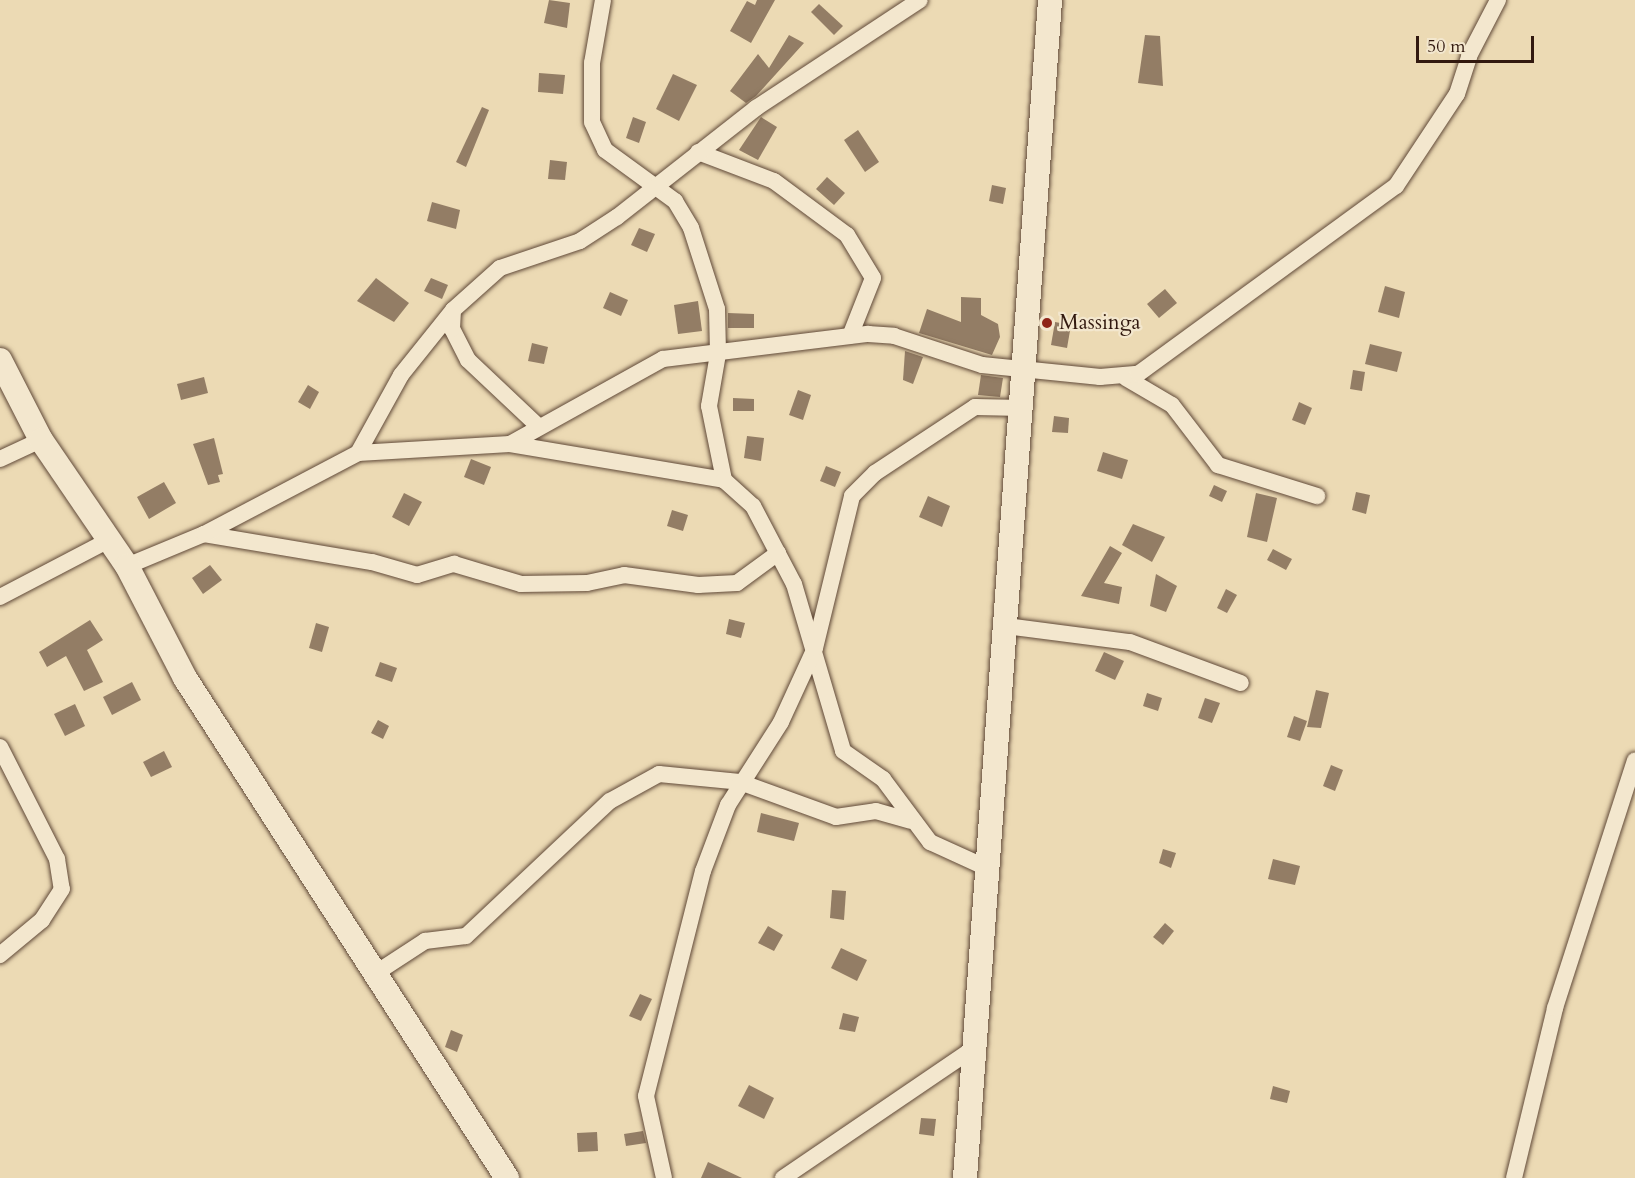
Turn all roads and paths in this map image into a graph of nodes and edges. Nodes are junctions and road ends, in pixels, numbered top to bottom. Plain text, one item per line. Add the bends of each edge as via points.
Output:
1 (603, 0) edge
2 (920, 0) edge
3 (1050, 0) edge
4 (1498, 0) edge
5 (698, 152) junction
6 (651, 185) junction
7 (453, 310) junction
8 (850, 336) junction
9 (718, 354) junction
10 (0, 360) edge
11 (1026, 370) junction
12 (1126, 378) junction
13 (1023, 408) junction
14 (538, 426) junction
15 (41, 440) junction
16 (510, 444) junction
17 (358, 453) junction
18 (0, 459) edge
19 (724, 480) junction
20 (1317, 496) dead end
21 (204, 534) junction
22 (109, 540) junction
23 (778, 553) junction
24 (127, 566) junction
25 (0, 597) edge
26 (1006, 626) junction
27 (815, 648) junction
28 (1241, 683) dead end
29 (0, 747) edge
30 (1635, 761) edge
31 (740, 782) junction
32 (910, 820) junction
33 (987, 868) junction
34 (0, 955) edge
35 (376, 973) junction
36 (974, 1048) junction
37 (507, 1178) edge
38 (664, 1178) edge
39 (783, 1178) edge
40 (965, 1178) edge
41 (1514, 1178) edge

1 - 6 street via 592,63 596,138
2 - 5 street
3 - 11 street
4 - 12 street via 1469,56 1457,94 1396,186 1230,310
5 - 6 street
5 - 8 street via 774,181 847,235 873,278
6 - 7 street via 580,241 500,268
6 - 9 street via 686,213 717,309
7 - 14 street via 455,337 468,360
7 - 17 street via 401,375
8 - 9 street
8 - 11 street via 894,336 982,365
9 - 14 street via 663,359
9 - 19 street via 708,406
10 - 15 street
11 - 12 street
11 - 13 street
12 - 20 street via 1172,405 1218,465
13 - 26 street
13 - 27 street via 975,407 875,473 852,496
14 - 16 street
15 - 18 street
15 - 22 street
16 - 17 street
16 - 19 street
17 - 21 street
19 - 23 street via 753,506
21 - 23 street via 372,562 417,575 454,564 521,584 587,584 624,575 698,585 737,583
21 - 24 street
22 - 24 street
22 - 25 street
23 - 27 street
24 - 35 street via 185,678
26 - 28 street via 1130,642
26 - 33 street
27 - 31 street via 781,722
27 - 32 street via 843,751 884,779
29 - 34 street via 57,859 62,889 42,920
30 - 41 street via 1555,1008
31 - 32 street via 813,812 848,817 888,812
31 - 35 street via 660,774 628,789 466,936 425,941
31 - 38 street via 704,871 653,1054 646,1096
32 - 33 street via 946,853
33 - 36 street
35 - 37 street
36 - 39 street
36 - 40 street

